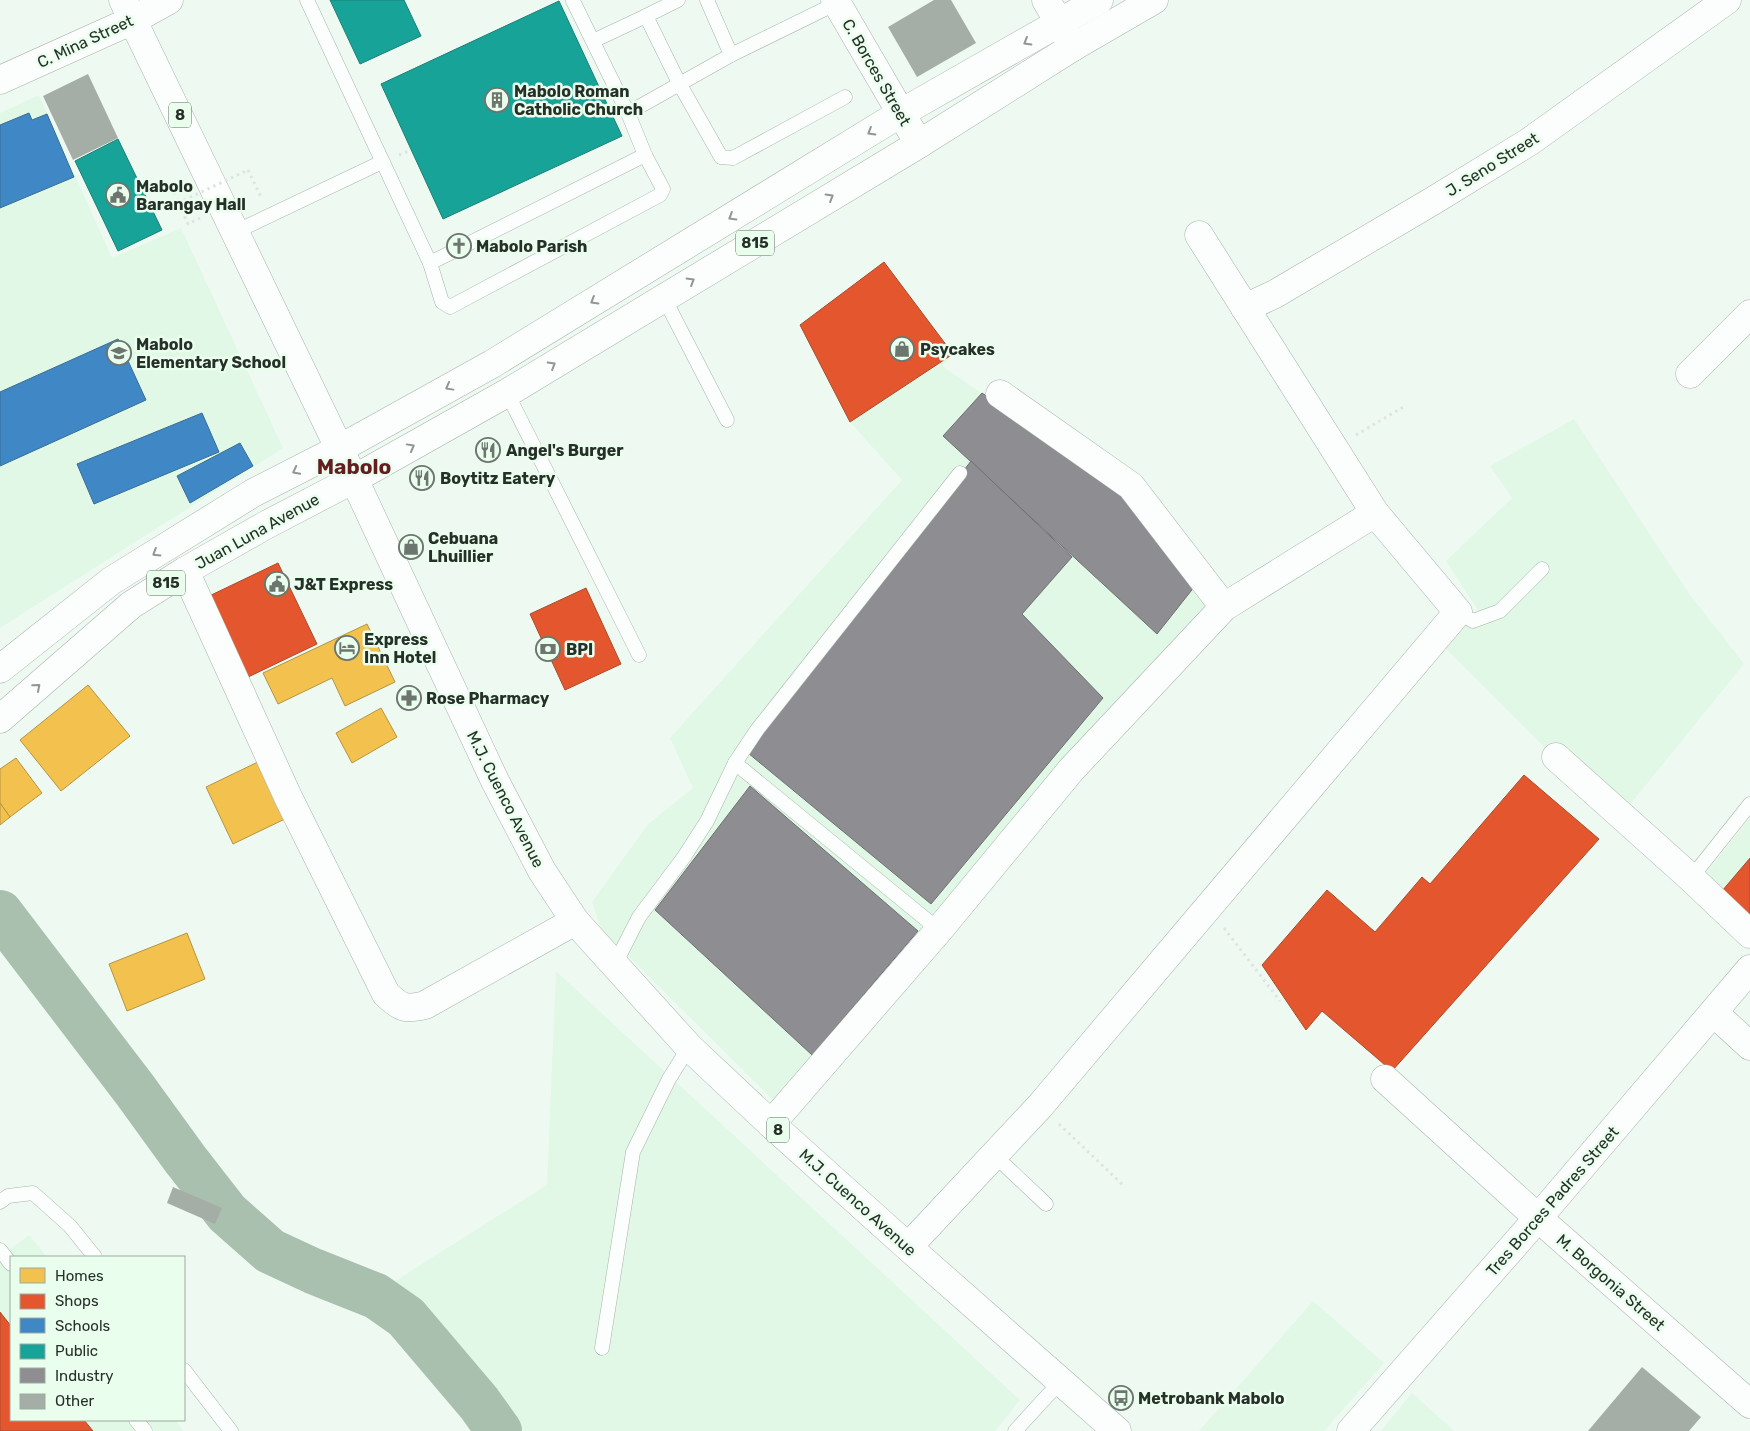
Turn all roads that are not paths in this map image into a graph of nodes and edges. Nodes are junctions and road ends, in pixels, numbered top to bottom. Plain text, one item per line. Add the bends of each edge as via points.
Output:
1 (169, 0) edge
2 (307, 0) edge
3 (678, 0) edge
4 (707, 0) edge
5 (1100, 0) edge
6 (1154, 0) edge
7 (1727, 0) edge
8 (573, 1) dead end
9 (836, 2) edge
10 (128, 10) edge
11 (1053, 12) edge
12 (646, 16) junction
13 (593, 41) junction
14 (1073, 47) junction
15 (731, 55) junction
16 (0, 80) edge
17 (679, 84) junction
18 (846, 97) dead end
19 (628, 112) junction
20 (901, 114) junction
21 (919, 144) junction
22 (645, 155) junction
23 (382, 162) junction
24 (235, 232) junction
25 (1200, 235) dead end
26 (430, 263) junction
27 (664, 298) junction
28 (1245, 308) junction
29 (1750, 314) edge
30 (1690, 374) dead end
31 (507, 393) junction
32 (1000, 394) dead end
33 (727, 420) dead end
34 (339, 449) junction
35 (960, 473) dead end
36 (354, 479) junction
37 (1375, 514) junction
38 (1542, 569) dead end
39 (185, 571) junction
40 (1224, 607) junction
41 (1458, 612) junction
42 (639, 655) dead end
43 (0, 669) edge
44 (0, 719) edge
45 (1556, 757) dead end
46 (735, 762) junction
47 (1750, 804) edge
48 (1691, 878) junction
49 (575, 921) junction
50 (938, 930) junction
51 (1750, 934) edge
52 (614, 966) junction
53 (1750, 969) edge
54 (1714, 1013) junction
55 (1750, 1046) edge
56 (689, 1047) junction
57 (1385, 1079) dead end
58 (771, 1124) junction
59 (993, 1154) junction
60 (0, 1202) edge
61 (1046, 1204) dead end
62 (1538, 1218) junction
63 (908, 1246) junction
64 (0, 1250) edge
65 (94, 1256) edge
66 (10, 1263) edge
67 (602, 1348) dead end
68 (185, 1371) edge
69 (1060, 1382) junction
70 (1750, 1404) edge
71 (137, 1421) edge
72 (145, 1431) edge
73 (232, 1431) edge
74 (1015, 1431) edge
75 (1117, 1431) edge
76 (1351, 1431) edge

1 - 10 street, C. Mina Street
2 - 23 lane
3 - 12 lane
4 - 15 lane
5 - 11 street, 815
6 - 14 street, 815
7 - 28 street, J. Seno Street via 1529,142 1275,294
8 - 13 lane
9 - 15 lane
9 - 20 street, C. Borces Street
10 - 16 street, C. Mina Street
10 - 24 street, M.J. Cuenco Avenue / 8
11 - 14 street
11 -> 20 street, 815
12 - 13 lane
12 - 17 lane
13 - 19 lane
14 - 21 street, 815
15 - 17 lane
17 - 18 lane via 721,157 725,158 733,158
17 - 19 lane
19 - 22 lane
20 - 21 street, C. Borces Street
20 -> 34 street, 815 via 492,364
27 -> 21 street, 815
22 - 26 lane
22 - 26 lane via 663,189 660,195 450,307 442,302
23 - 24 lane
23 - 26 lane
24 - 34 street, M.J. Cuenco Avenue / 8
25 - 28 street
31 -> 27 street, 815
27 - 33 lane
28 - 37 street
29 - 30 street
36 -> 31 street, 815
31 - 42 lane
32 - 40 street via 1131,486
34 - 36 street, M.J. Cuenco Avenue / 8
34 -> 43 street, Juan Luna Avenue / 815 via 252,493 111,581
35 - 46 lane
36 - 39 street, Juan Luna Avenue / 815
36 - 49 street, M.J. Cuenco Avenue / 8 via 495,781 542,871
37 - 40 street
37 - 41 street
38 - 41 lane via 1500,611 1474,621
44 -> 39 street, Juan Luna Avenue / 815 via 131,605
39 - 49 street via 288,797 386,994 397,1004 409,1009 425,1005
40 - 50 street via 1071,770
41 - 59 street via 1040,1106
45 - 48 street
46 - 50 lane
46 - 52 lane via 706,821 684,857 639,917
47 - 48 lane
48 - 51 street
49 - 52 street, M.J. Cuenco Avenue / 8
50 - 58 street
52 - 56 street, M.J. Cuenco Avenue / 8
53 - 54 street, Tres Borces Padres Street
54 - 55 street
54 - 62 street, Tres Borces Padres Street
56 - 58 street, M.J. Cuenco Avenue / 8
56 - 67 lane via 669,1079 633,1152
57 - 62 street, M. Borgonia Street
58 - 63 street, M.J. Cuenco Avenue / 8
59 - 61 lane
59 - 63 street
60 - 65 lane via 8,1196 33,1193 70,1226
62 - 70 street, M. Borgonia Street
62 - 76 street, Tres Borces Padres Street
63 - 69 street, M.J. Cuenco Avenue / 8
64 - 66 lane
68 - 73 lane
69 - 74 lane
69 - 75 street, M.J. Cuenco Avenue / 8
71 - 72 lane

